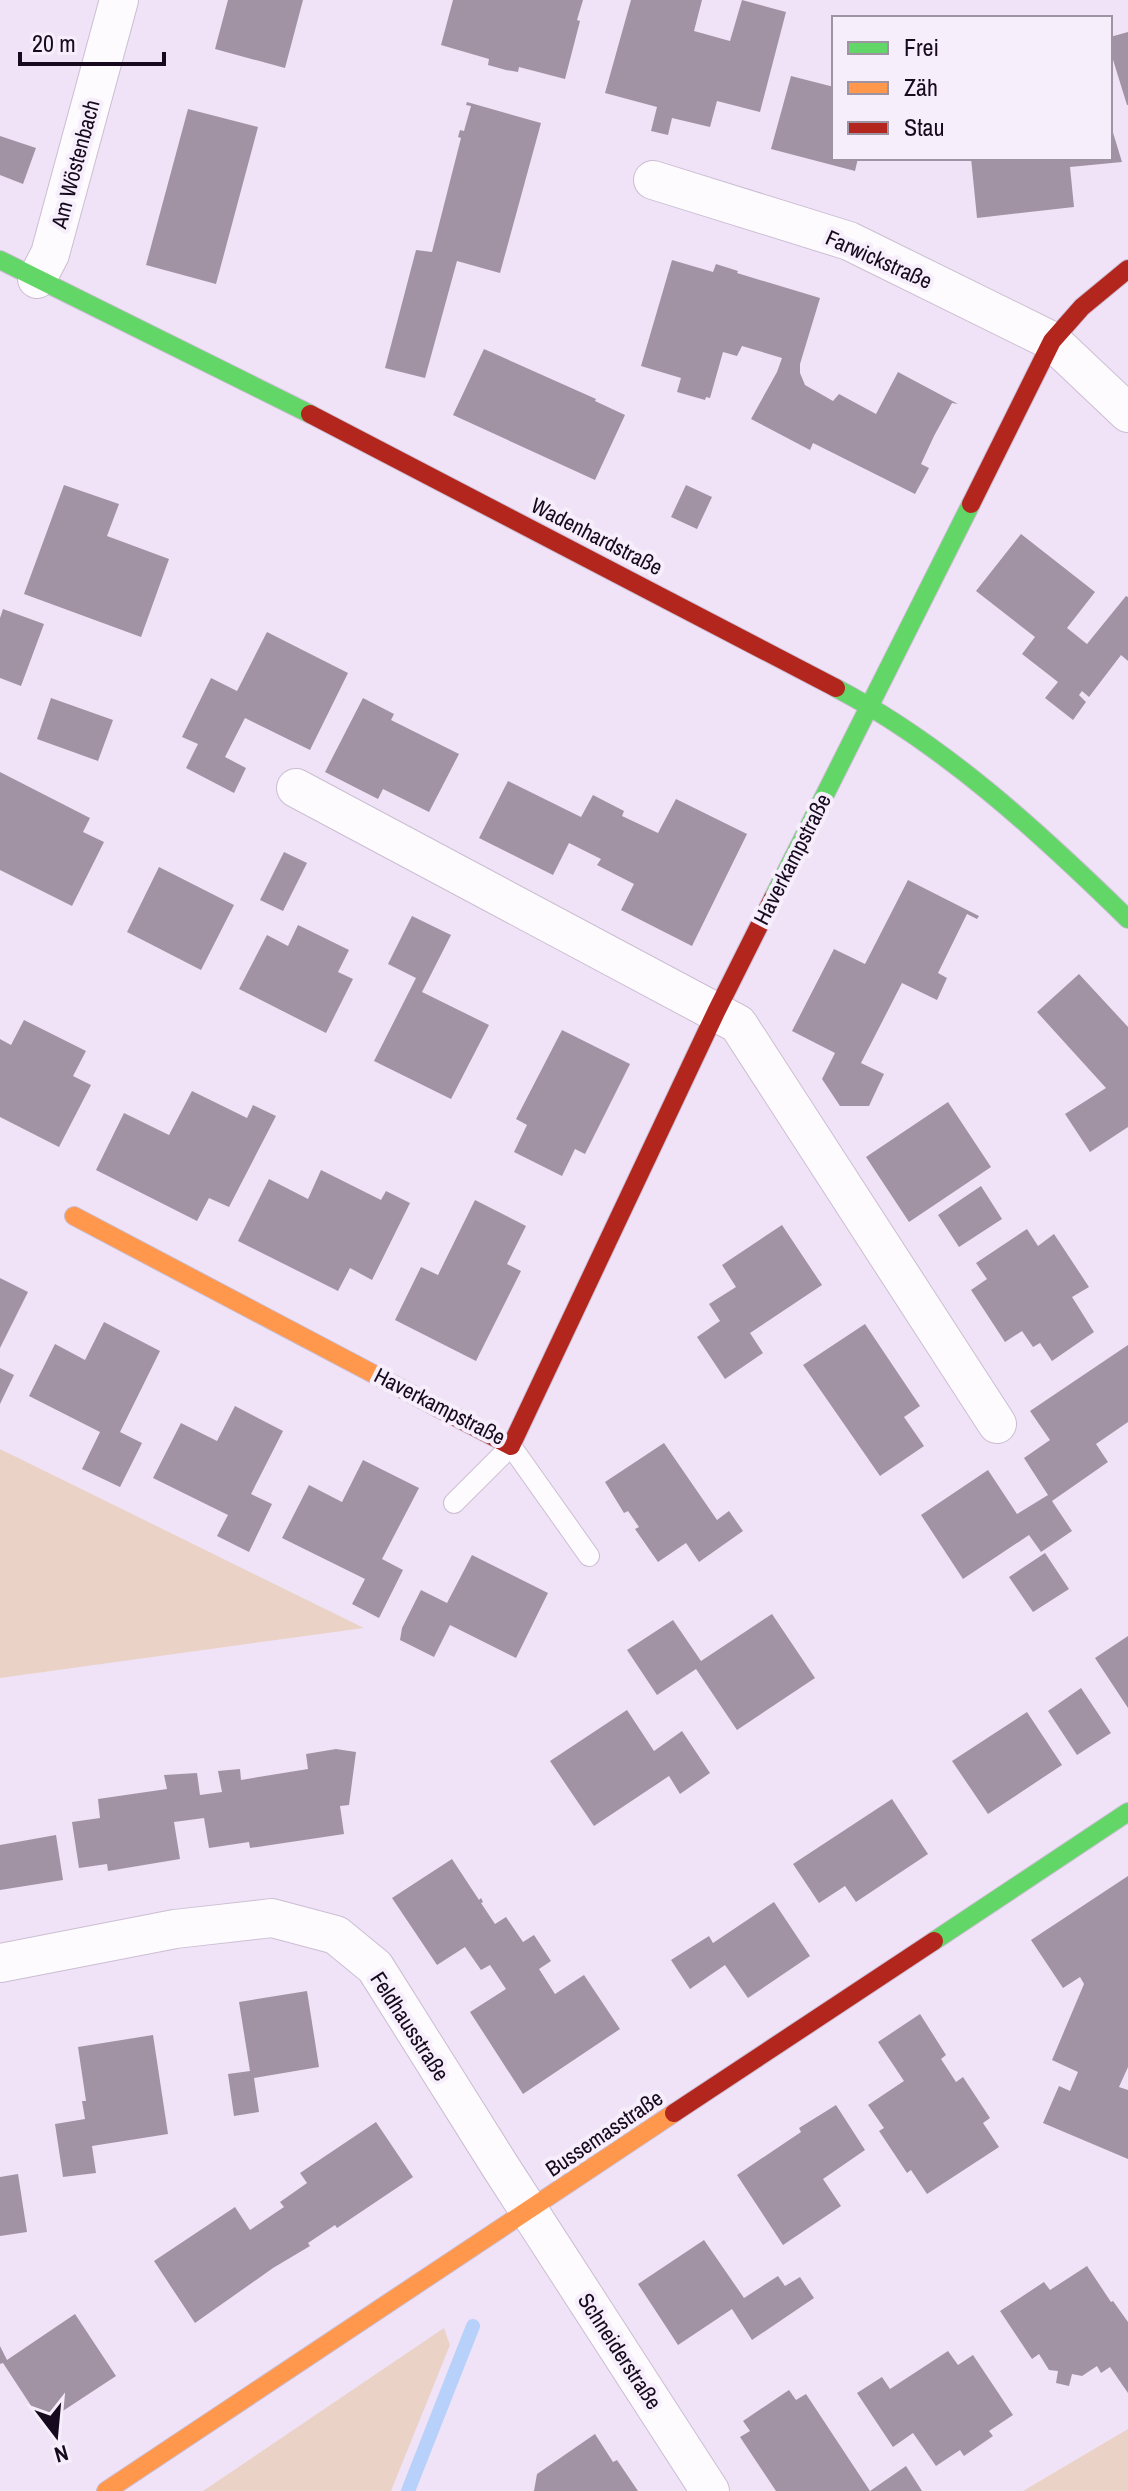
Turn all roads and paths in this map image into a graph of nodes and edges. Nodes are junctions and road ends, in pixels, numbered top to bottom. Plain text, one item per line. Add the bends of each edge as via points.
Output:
1 (119, 0) edge
2 (653, 180) dead end
3 (0, 260) edge
4 (1128, 269) edge
5 (37, 279) junction
6 (1052, 341) junction
7 (1128, 413) edge
8 (868, 705) junction
9 (296, 788) dead end
10 (1128, 919) edge
11 (716, 1012) junction
12 (74, 1216) dead end
13 (997, 1424) dead end
14 (511, 1446) junction
15 (454, 1503) dead end
16 (589, 1556) dead end
17 (1128, 1812) edge
18 (0, 1963) edge
19 (529, 2212) junction
20 (106, 2491) edge
21 (710, 2491) edge

1 - 5 street, Am Wöstenbach via 50,254
2 - 6 street, Farwickstraße via 849,241
3 - 5 street, Wadenhardstraße
4 - 6 street via 1082,307
5 - 8 street, Wadenhardstraße via 324,421
6 - 7 street, Farwickstraße
6 - 8 street
8 - 10 street, Wadenhardstraße via 946,759 1061,854
8 - 11 street, Haverkampstraße
9 - 11 street
11 - 13 street via 738,1024
11 - 14 street, Haverkampstraße
12 - 14 street, Haverkampstraße
14 - 15 lane
14 - 16 lane
17 - 19 street, Bussemasstraße
18 - 19 street, Feldhausstraße via 175,1929 272,1918 336,1935 375,1967
19 - 20 street, Bussemasstraße
19 - 21 street, Schneiderstraße

